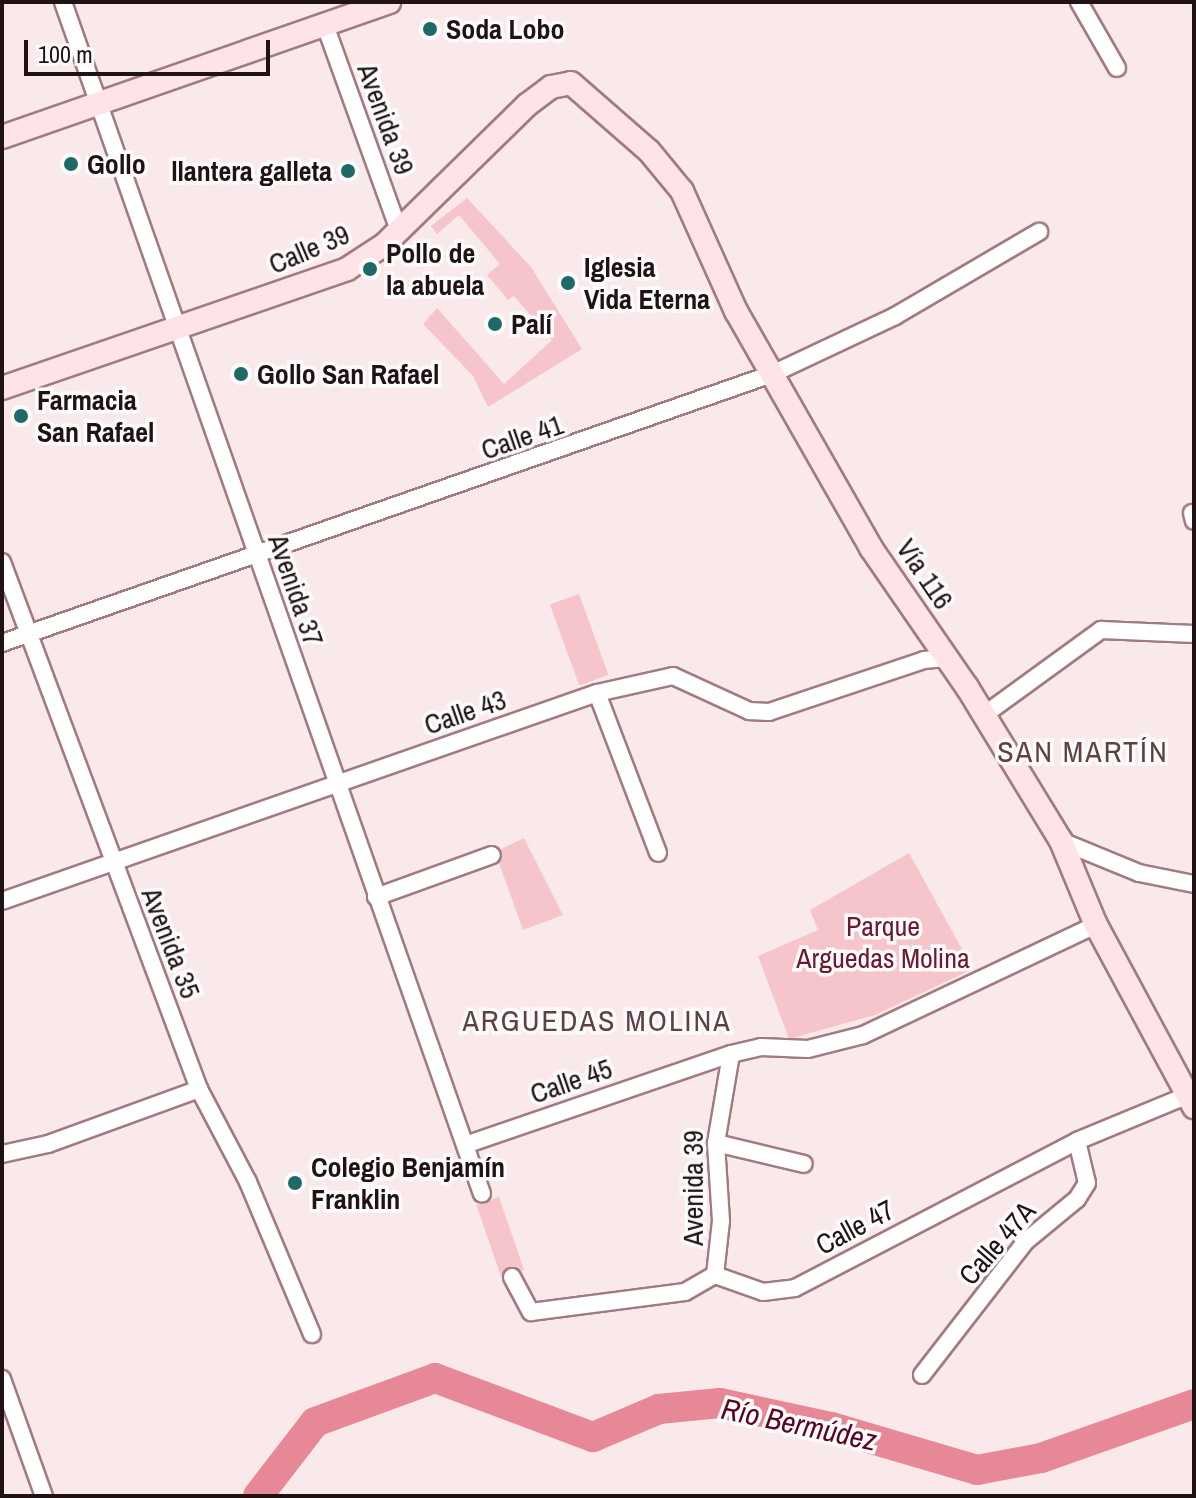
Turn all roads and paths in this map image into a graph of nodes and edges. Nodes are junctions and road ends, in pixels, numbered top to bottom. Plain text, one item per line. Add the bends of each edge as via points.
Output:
1 (63, 2) edge
2 (389, 2) edge
3 (1079, 2) edge
4 (325, 25) junction
5 (1117, 68) dead end
6 (584, 92) joint
7 (99, 106) junction
8 (2, 137) edge
9 (399, 230) junction
10 (1039, 232) dead end
11 (178, 331) junction
12 (772, 374) junction
13 (2, 388) edge
14 (257, 555) junction
15 (2, 562) edge
16 (29, 634) junction
17 (1194, 634) edge
18 (2, 643) edge
19 (946, 658) junction
20 (597, 693) junction
21 (984, 715) junction
22 (336, 784) junction
23 (1061, 841) junction
24 (658, 853) dead end
25 (492, 855) dead end
26 (112, 864) junction
27 (1194, 884) edge
28 (376, 897) junction
29 (2, 901) edge
30 (1096, 925) junction
31 (731, 1054) junction
32 (199, 1089) junction
33 (1191, 1101) edge
34 (1077, 1141) junction
35 (716, 1143) junction
36 (465, 1145) junction
37 (2, 1154) edge
38 (804, 1164) dead end
39 (482, 1194) dead end
40 (715, 1275) junction
41 (512, 1277) dead end
42 (312, 1334) dead end
43 (922, 1375) dead end
44 (2, 1379) edge
45 (44, 1496) edge

1 - 7 street, Avenida 37
2 - 4 main road
3 - 5 street
4 - 7 main road
4 - 9 street, Avenida 39
6 - 9 main road, Calle 39 via 566,82 551,87
6 - 12 main road, Vía 116 via 649,151 682,191 736,311
7 - 8 main road
7 - 11 street, Avenida 37
9 - 11 main road, Calle 39 via 347,269
10 - 12 street, Calle 41 via 895,316
11 - 13 main road, Calle 39
11 - 14 street, Avenida 37
12 - 14 street, Calle 41
12 - 19 main road, Vía 116 via 871,548
14 - 16 street, Calle 41
14 - 22 street, Avenida 37
15 - 16 street, Avenida 35
16 - 18 street, Calle 41
16 - 26 street, Avenida 35
17 - 21 street via 1101,630
19 - 20 street, Calle 43 via 769,712 749,711 673,676
19 - 21 main road, Vía 116
20 - 22 street, Calle 43
20 - 24 street
21 - 23 main road, Vía 116
22 - 26 street, Calle 43
22 - 28 street, Avenida 37
23 - 27 street via 1139,873
23 - 30 main road, Vía 116
25 - 28 street
26 - 29 street, Calle 43
26 - 32 street, Avenida 35
28 - 36 street, Avenida 37
30 - 31 street, Calle 45 via 863,1035 808,1049 761,1047
30 - 33 main road, Vía 116
31 - 35 street, Avenida 39
31 - 36 street, Calle 45
32 - 37 street via 48,1144
32 - 42 street, Avenida 35 via 248,1182
33 - 34 street, Calle 47
34 - 40 street, Calle 47 via 795,1288 763,1292
34 - 43 street, Calle 47A via 1087,1183 1077,1199 1026,1241
35 - 38 street
35 - 40 street, Avenida 39 via 721,1221
36 - 39 street, Avenida 37
40 - 41 street via 685,1292 531,1312
44 - 45 street

